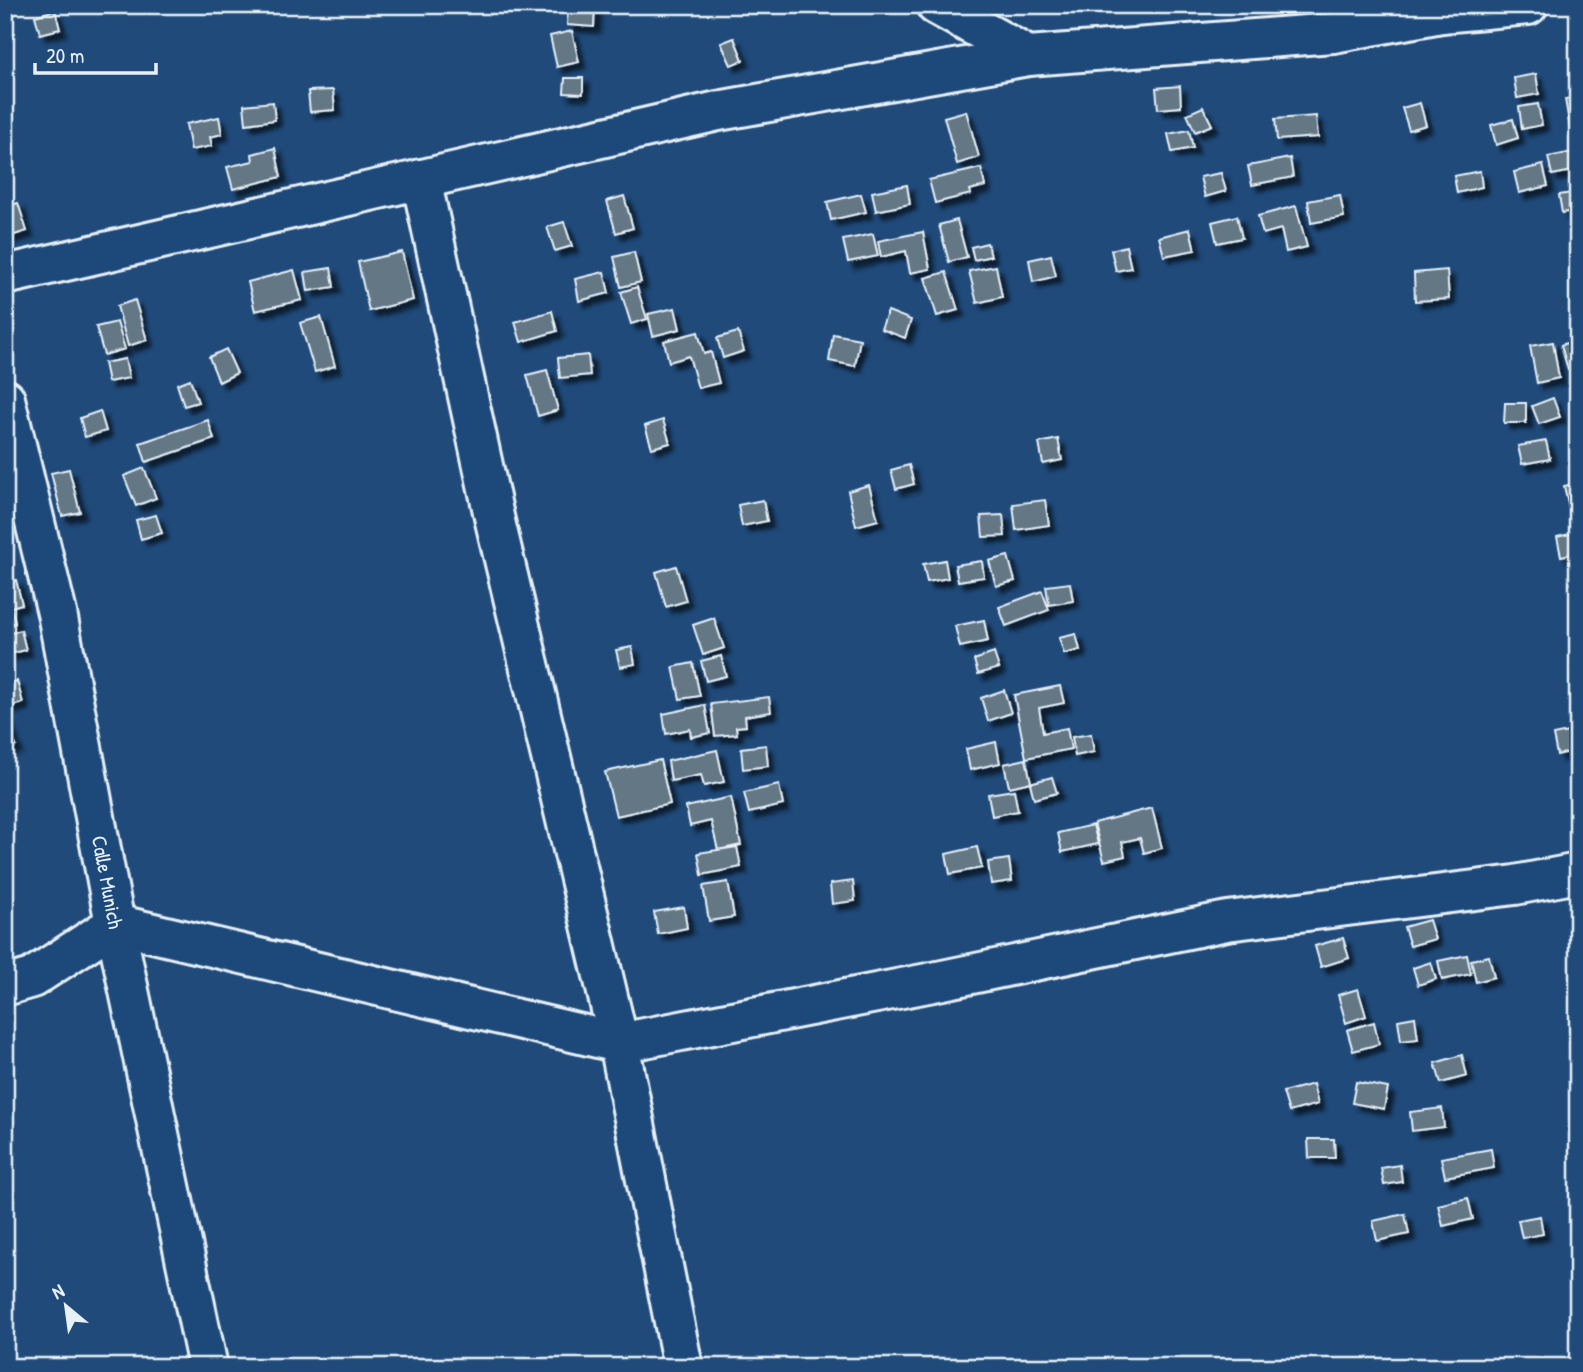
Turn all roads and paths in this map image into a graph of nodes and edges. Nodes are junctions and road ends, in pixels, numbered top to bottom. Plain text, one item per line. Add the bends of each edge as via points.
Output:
1 (936, 5) edge
2 (1528, 5) edge
3 (1444, 9) edge
4 (1028, 56) junction
5 (421, 179) junction
6 (5, 275) edge
7 (5, 399) edge
8 (1578, 873) edge
9 (115, 924) junction
10 (5, 986) edge
11 (620, 1043) junction
12 (208, 1367) edge
13 (683, 1367) edge

1 - 4 street
2 - 3 street
3 - 4 street via 1333,33
4 - 5 street via 718,111
5 - 6 street
5 - 11 street via 495,521
7 - 9 street, Calle Munich via 57,613
8 - 11 street via 1227,921
9 - 10 street via 32,978
9 - 11 street
9 - 12 street, Calle Munich
11 - 13 street

